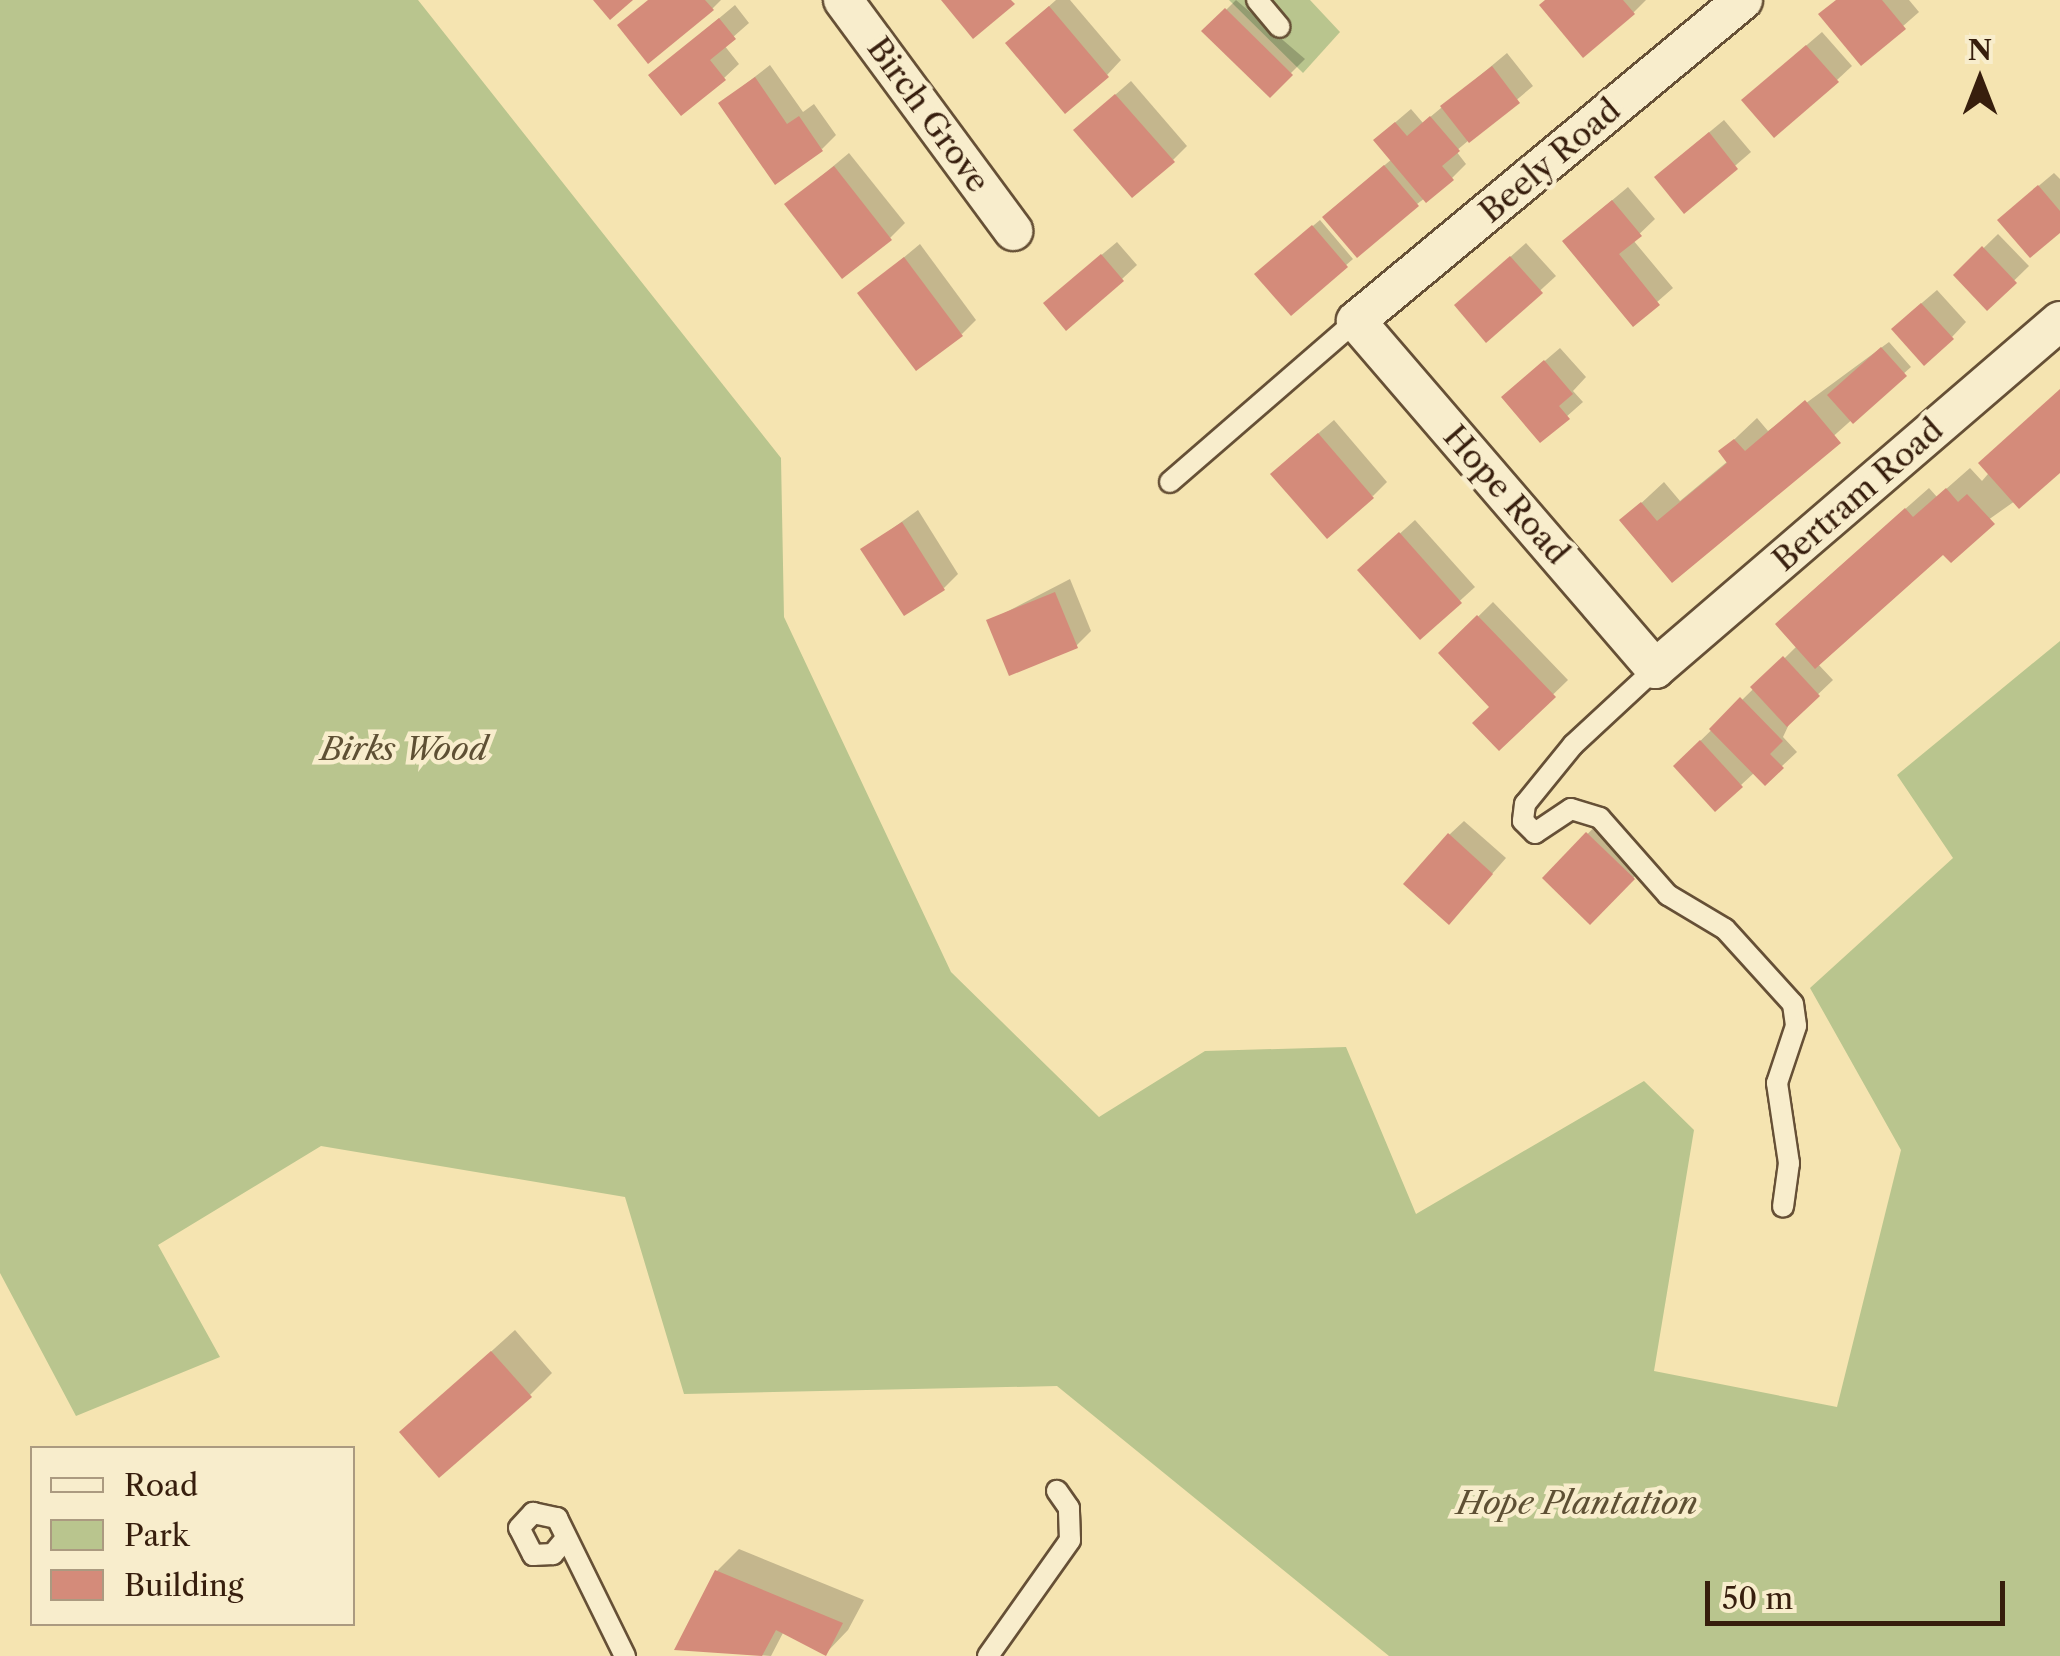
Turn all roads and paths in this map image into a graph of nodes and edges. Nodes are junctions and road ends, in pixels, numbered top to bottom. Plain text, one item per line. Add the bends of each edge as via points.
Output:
1 (843, 0) edge
2 (1257, 0) edge
3 (1743, 0) edge
4 (1280, 26) dead end
5 (1013, 231) dead end
6 (2060, 321) edge
7 (1356, 322) junction
8 (1170, 482) dead end
9 (1655, 668) junction
10 (1782, 1207) dead end
11 (1057, 1492) dead end
12 (564, 1542) dead end
13 (625, 1656) edge
14 (988, 1656) edge

1 - 5 street, Birch Grove
2 - 4 lane
3 - 7 street, Beely Road
6 - 9 street, Bertram Road
7 - 8 lane
7 - 9 street, Hope Road
9 - 10 lane via 1573,745 1525,804 1523,821 1535,833 1571,809 1600,818 1668,895 1725,929 1792,1004 1796,1026 1778,1083 1790,1163
11 - 14 lane via 1068,1508 1070,1540
12 - 13 lane

